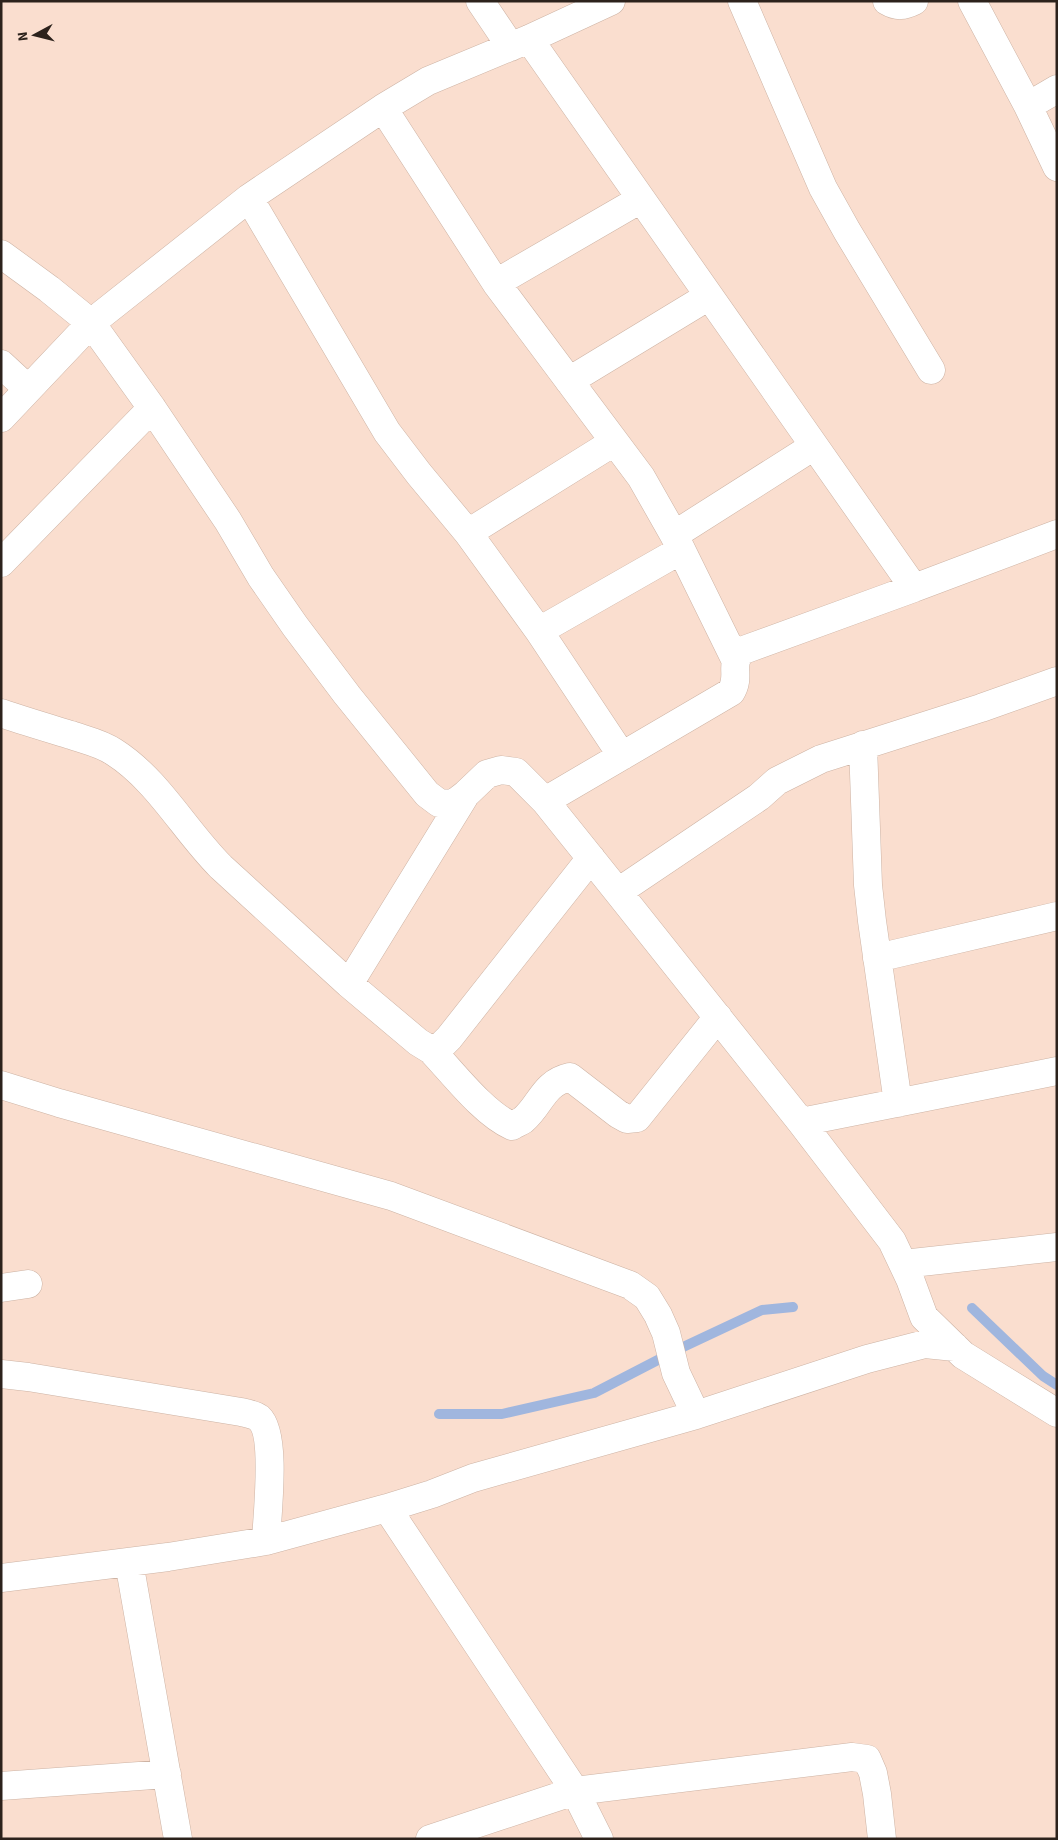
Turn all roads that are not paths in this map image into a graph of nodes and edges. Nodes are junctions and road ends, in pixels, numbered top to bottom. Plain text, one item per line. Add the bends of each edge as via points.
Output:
1 (480, 1) edge
2 (610, 1) edge
3 (742, 1) edge
4 (887, 1) edge
5 (914, 1) edge
6 (972, 1) edge
7 (520, 43) junction
8 (1057, 89) edge
9 (1028, 106) junction
10 (383, 108) junction
11 (1057, 167) edge
12 (248, 198) junction
13 (642, 199) junction
14 (1, 254) edge
15 (496, 283) junction
16 (709, 296) junction
17 (90, 323) junction
18 (1, 364) edge
19 (930, 370) dead end
20 (568, 381) junction
21 (28, 389) junction
22 (152, 408) junction
23 (1, 418) edge
24 (614, 442) junction
25 (814, 446) junction
26 (468, 532) junction
27 (1057, 534) edge
28 (678, 542) junction
29 (1, 563) edge
30 (914, 588) junction
31 (539, 631) junction
32 (735, 659) junction
33 (1057, 681) edge
34 (1, 713) edge
35 (863, 745) junction
36 (622, 756) junction
37 (466, 794) junction
38 (545, 801) junction
39 (591, 858) junction
40 (618, 892) junction
41 (1057, 916) edge
42 (877, 958) junction
43 (349, 984) junction
44 (718, 1017) junction
45 (431, 1050) junction
46 (1057, 1071) edge
47 (1, 1084) edge
48 (898, 1103) junction
49 (801, 1122) junction
50 (1057, 1248) edge
51 (907, 1271) junction
52 (28, 1284) dead end
53 (1, 1288) edge
54 (955, 1347) junction
55 (1, 1374) edge
56 (1057, 1413) edge
57 (696, 1415) junction
58 (387, 1508) junction
59 (266, 1541) junction
60 (129, 1562) junction
61 (1, 1578) edge
62 (167, 1774) junction
63 (1, 1786) edge
64 (575, 1791) junction
65 (178, 1839) edge
66 (430, 1839) edge
67 (599, 1839) edge
68 (882, 1839) edge

1 - 7 street
2 - 7 street
3 - 19 street via 823,188
4 - 5 street via 895,6
6 - 9 street
7 - 10 street via 428,81
7 - 13 street
8 - 9 street
9 - 11 street
10 - 12 street
10 - 15 street
12 - 17 street
12 - 26 street via 387,432
13 - 15 street
13 - 16 street
14 - 17 street
15 - 20 street
16 - 20 street
16 - 25 street
17 - 21 street
17 - 22 street
18 - 21 street
20 - 24 street
21 - 23 street
22 - 29 street
22 - 37 street via 295,626 427,794 439,803 453,804
24 - 26 street
24 - 28 street via 641,477
25 - 28 street
25 - 30 street
26 - 31 street
27 - 30 street
28 - 31 street
28 - 32 street
30 - 32 street via 750,647
31 - 36 street
32 - 36 street via 736,684 731,692
33 - 35 street
34 - 43 street via 92,742 112,750 129,763 202,848
35 - 40 street via 821,759 777,781 759,797
35 - 42 street via 868,884
36 - 38 street
37 - 38 street via 487,774 501,770 516,772
37 - 43 street
38 - 39 street
39 - 40 street
39 - 45 street via 448,1038
40 - 44 street
41 - 42 street
42 - 48 street
43 - 45 street
44 - 45 street via 637,1118 618,1114 570,1078 551,1085 523,1120 512,1126 500,1121 486,1108
44 - 49 street
46 - 48 street
47 - 57 street via 391,1196 630,1285 647,1297 658,1315 676,1373
48 - 49 street
49 - 51 street via 892,1241
50 - 51 street
51 - 54 street via 924,1317
52 - 53 street
54 - 56 street
54 - 57 street via 917,1346
55 - 59 street via 258,1417 267,1428 270,1448
57 - 58 street via 473,1478
58 - 59 street
58 - 64 street
59 - 60 street
60 - 61 street
60 - 62 street
62 - 63 street
62 - 65 street
64 - 66 street
64 - 67 street
64 - 68 street via 852,1757 867,1759 877,1794

